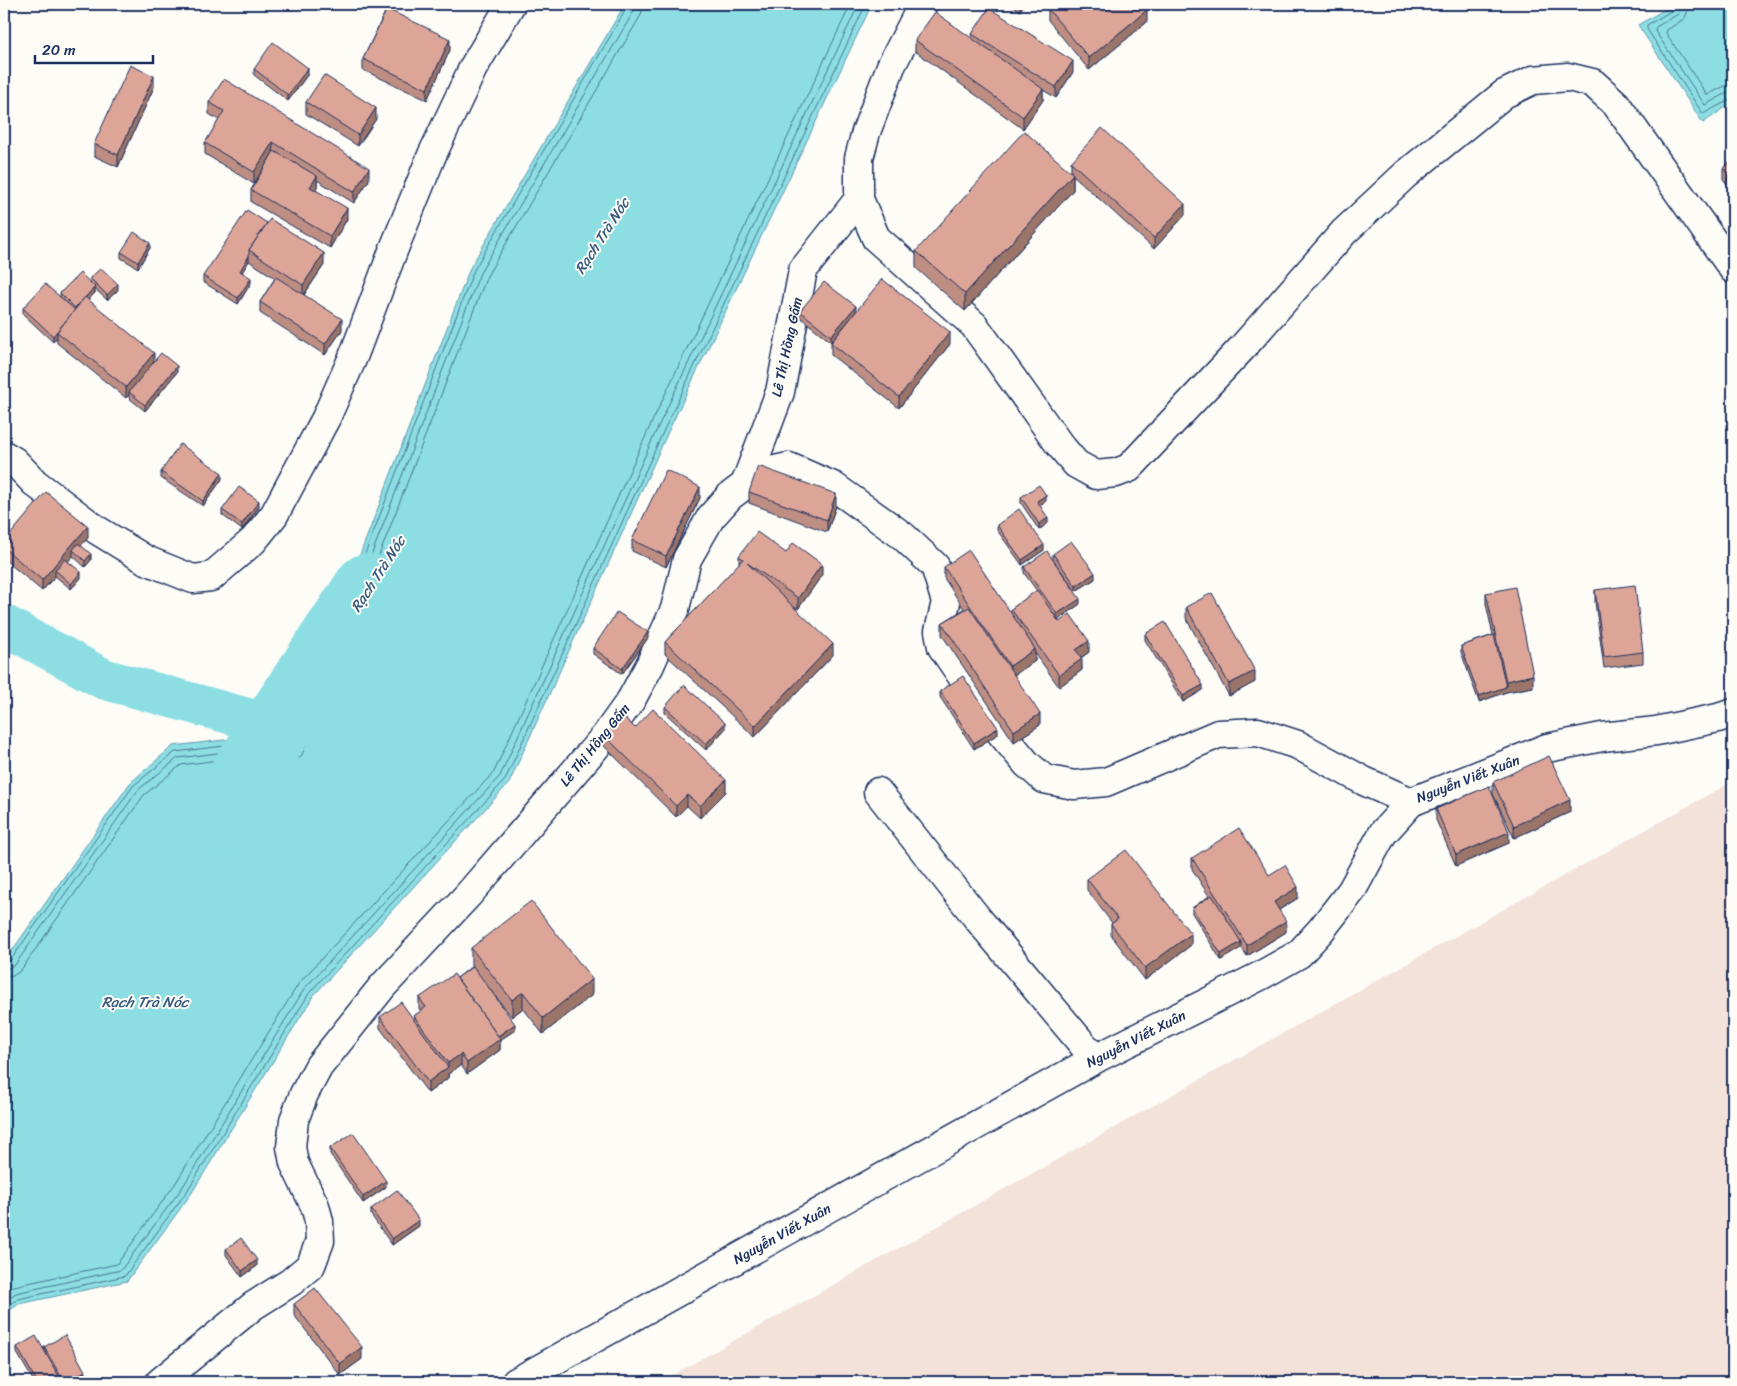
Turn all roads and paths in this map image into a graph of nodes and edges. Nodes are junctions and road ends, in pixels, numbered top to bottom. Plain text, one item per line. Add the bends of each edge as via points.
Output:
1 (511, 4) edge
2 (923, 4) edge
3 (860, 198) junction
4 (1733, 269) edge
5 (4, 455) edge
6 (746, 482) junction
7 (1733, 713) edge
8 (878, 792) dead end
9 (1411, 802) junction
10 (1095, 1059) junction
11 (165, 1377) edge
12 (516, 1382) edge

1 - 5 street via 473,68 432,155 326,418 274,515 239,554 211,577 193,579 172,571 146,560 97,530
2 - 3 street via 891,66 866,132 860,158
3 - 4 street via 876,238 974,325 1059,444 1076,464 1096,475 1129,468 1358,219 1405,174 1504,94 1533,80 1568,77 1593,83 1616,104
3 - 6 street, Lê Thị Hồng Gấm via 803,270 780,392
6 - 9 street via 761,473 790,467 832,486 923,552 935,566 946,602 938,631 942,647 1001,733 1026,764 1044,779 1074,785 1106,782 1218,734 1258,732 1298,745
6 - 11 street, Lê Thị Hồng Gấm via 711,517 699,536 687,559 674,609 632,700 606,735 468,895 382,987 319,1066 294,1120 291,1147 294,1163 315,1206 320,1241 311,1265 253,1306
7 - 9 street, Nguyễn Viết Xuân via 1656,731 1548,748
8 - 10 street
9 - 10 street, Nguyễn Viết Xuân via 1383,833 1352,890 1299,954
10 - 12 street, Nguyễn Viết Xuân

